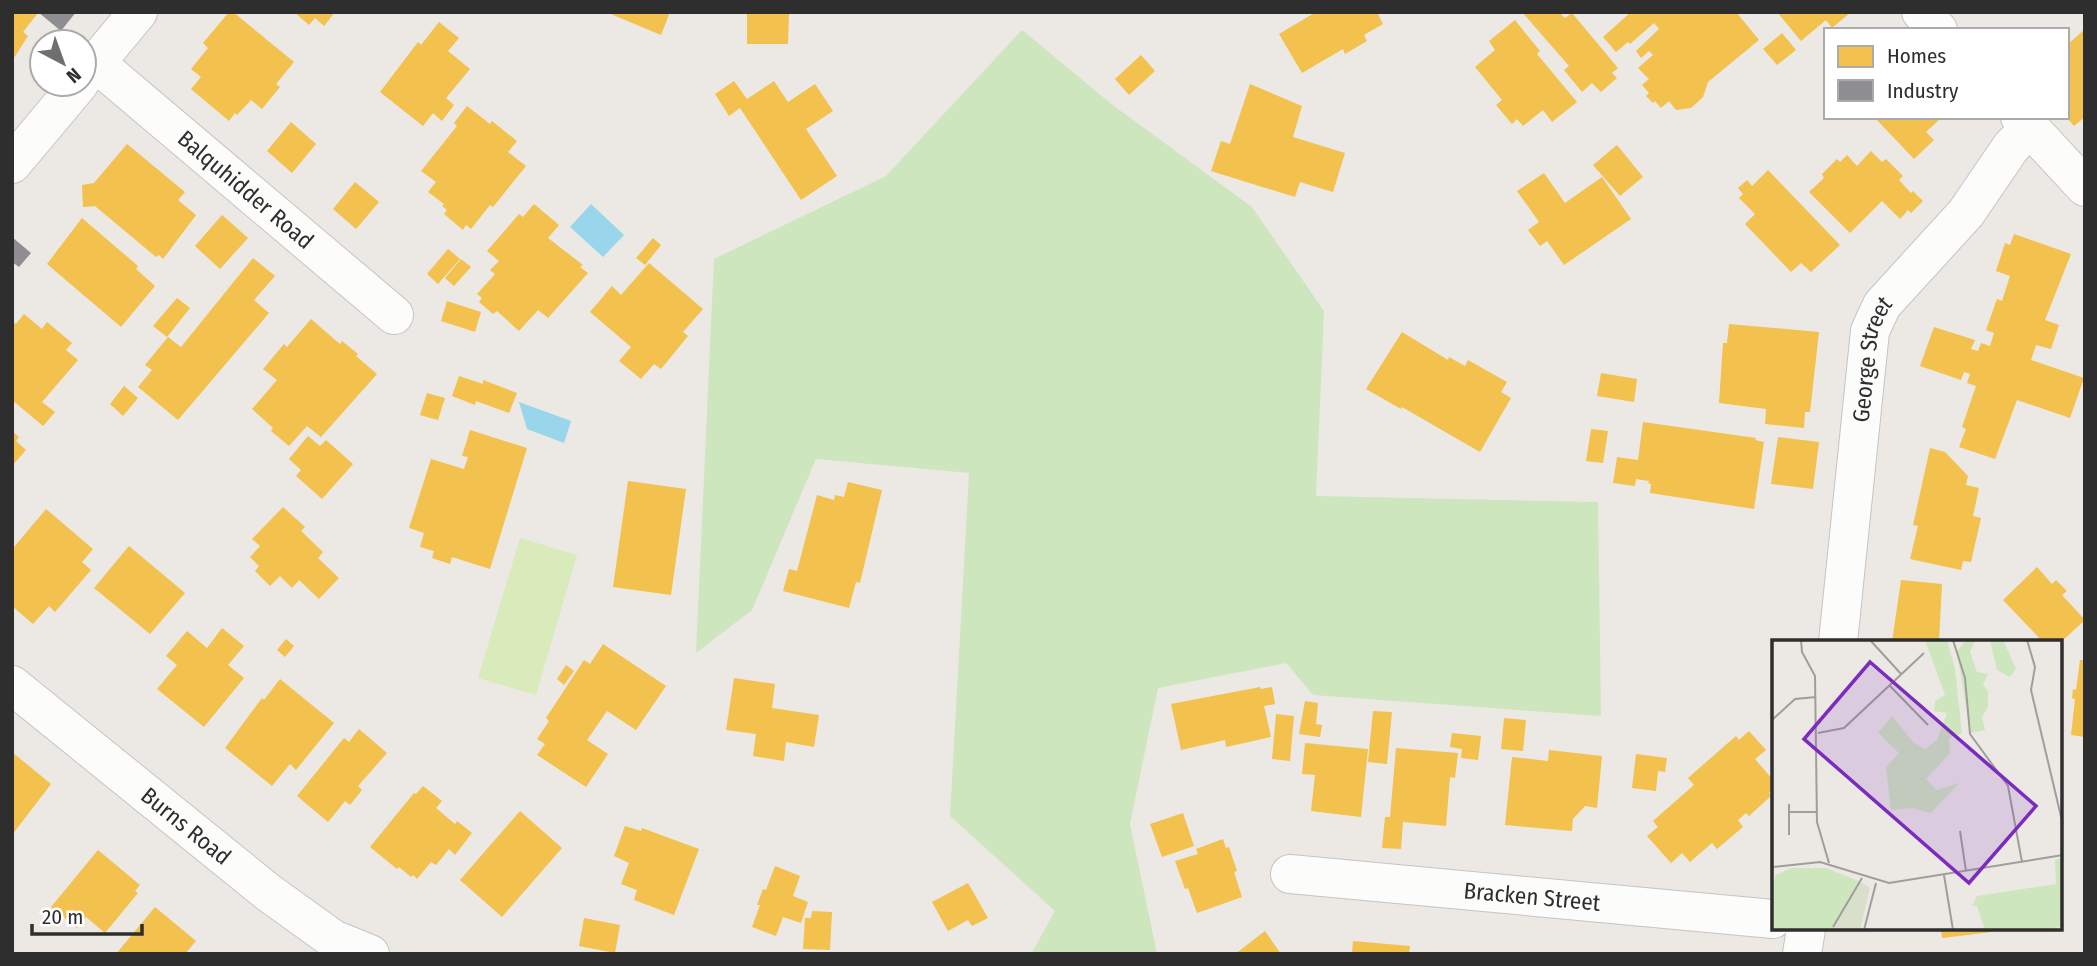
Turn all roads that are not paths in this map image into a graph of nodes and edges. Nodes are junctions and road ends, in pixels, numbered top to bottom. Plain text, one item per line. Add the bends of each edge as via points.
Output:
1 (138, 12) edge
2 (1921, 12) edge
3 (1936, 28) edge
4 (98, 60) edge
5 (98, 84) edge
6 (67, 98) edge
7 (2024, 123) edge
8 (12, 164) edge
9 (2085, 187) edge
10 (394, 315) dead end
11 (1838, 640) edge
12 (12, 685) edge
13 (1290, 874) dead end
14 (1772, 919) edge
15 (1806, 931) edge
16 (370, 954) edge
17 (1802, 954) edge

1 - 4 street
2 - 3 street
5 - 10 street, Balquhidder Road
6 - 8 street
7 - 9 street
7 - 11 street, George Street via 1966,213 1882,305 1870,331
12 - 16 street, Burns Road via 269,893 333,939
13 - 14 street, Bracken Street
15 - 17 street

